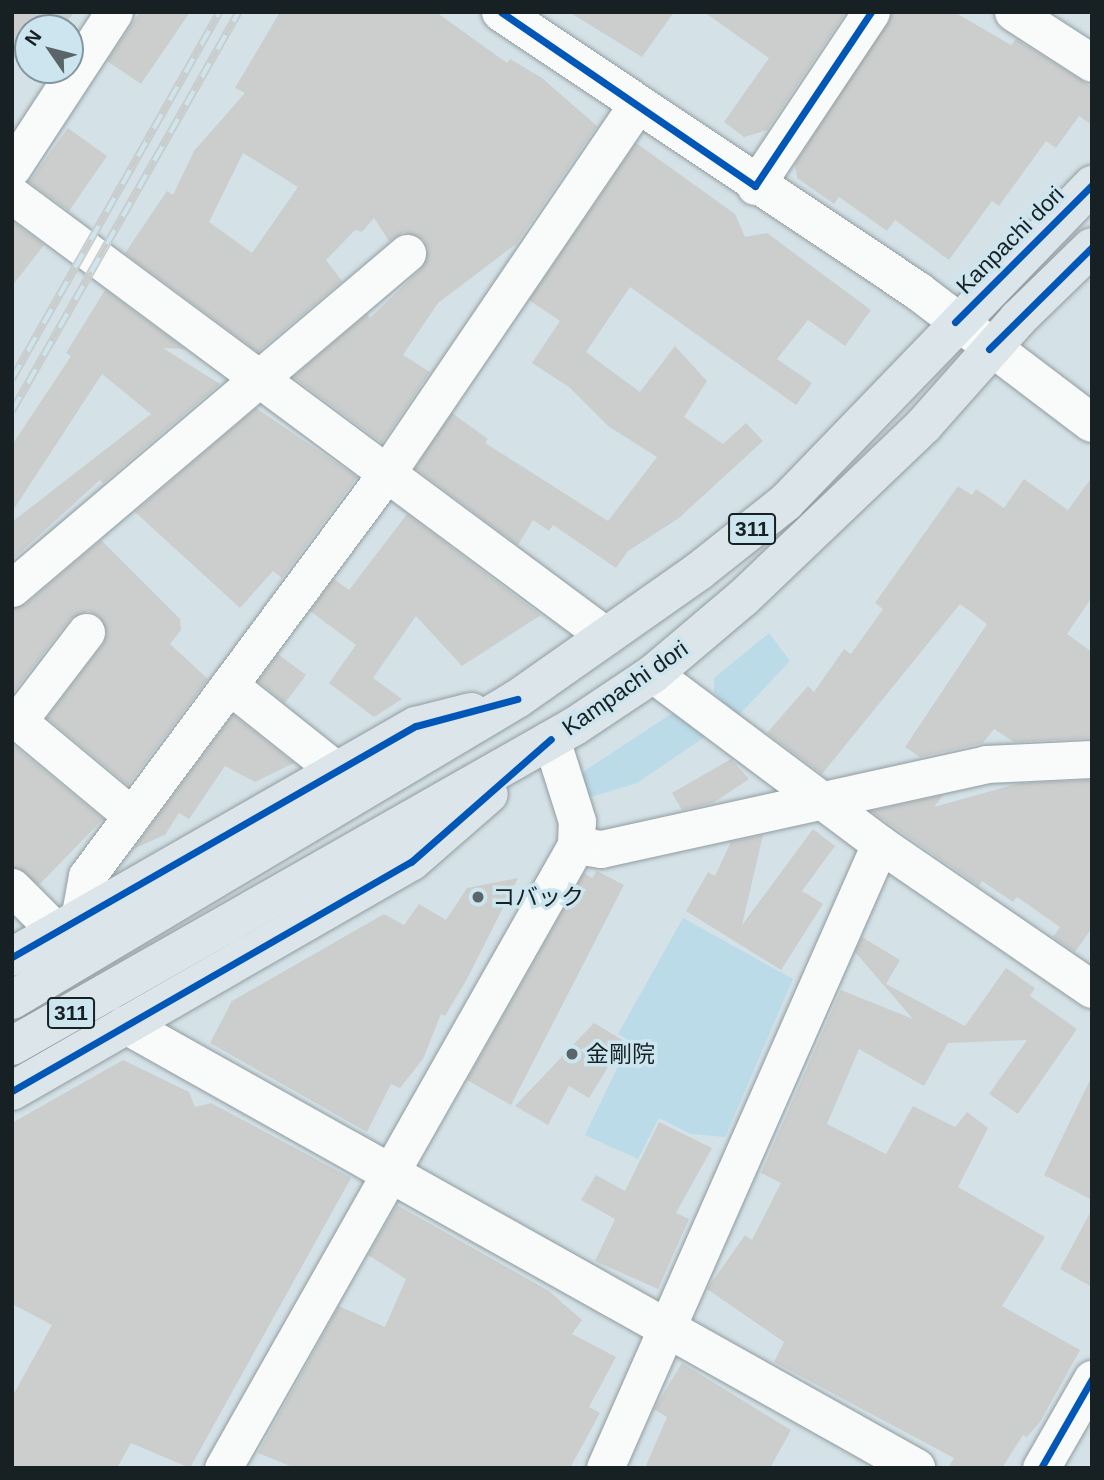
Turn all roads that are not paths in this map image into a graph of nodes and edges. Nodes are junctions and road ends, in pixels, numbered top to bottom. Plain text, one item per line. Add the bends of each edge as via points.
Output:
1 (114, 12) edge
2 (870, 12) edge
3 (1013, 12) edge
4 (518, 17) edge
5 (1092, 63) edge
6 (637, 104) junction
7 (12, 168) edge
8 (755, 186) junction
9 (1092, 186) edge
10 (12, 195) edge
11 (1092, 247) edge
12 (407, 253) dead end
13 (955, 321) junction
14 (989, 349) junction
15 (259, 380) junction
16 (1092, 423) edge
17 (386, 474) junction
18 (12, 588) edge
19 (86, 632) dead end
20 (606, 636) junction
21 (653, 674) junction
22 (229, 685) junction
23 (517, 699) junction
24 (563, 732) junction
25 (1092, 759) edge
26 (336, 770) junction
27 (818, 798) junction
28 (132, 816) junction
29 (880, 844) junction
30 (576, 845) junction
31 (12, 887) edge
32 (68, 925) junction
33 (12, 957) edge
34 (1092, 989) edge
35 (12, 1000) edge
36 (126, 1025) junction
37 (12, 1046) edge
38 (12, 1091) edge
39 (389, 1171) junction
40 (669, 1329) junction
41 (1092, 1379) edge
42 (223, 1468) edge
43 (605, 1468) edge
44 (916, 1468) edge
45 (1041, 1468) edge

1 - 7 street
2 - 8 street
3 - 5 street
4 - 6 street
6 - 8 street
6 - 17 street
8 - 13 street via 918,291
9 - 13 main road, Kanpachi dori / 311
10 - 15 street
11 - 14 main road, 311
12 - 15 street
13 - 14 street
13 - 20 main road, 311 via 890,399 786,502
14 - 16 street
14 - 21 main road, Kampachi dori / 311 via 924,425 743,598
15 - 17 street
15 - 18 street via 97,510
17 - 20 street
17 - 22 street
19 - 28 street via 18,722
20 - 23 main road, 311
21 - 24 main road, Kampachi dori / 311
21 - 27 street
22 - 26 street
22 - 28 street
23 - 26 main road via 416,726
23 - 35 main road, 311
24 - 30 street via 577,821
24 - 36 main road via 411,862
24 - 37 main road, Kampachi dori / 311
25 - 27 street via 986,765
26 - 32 main road
27 - 29 street
27 - 30 street via 601,849
28 - 32 street via 87,876
29 - 34 street
29 - 40 street
30 - 39 street
31 - 32 street
32 - 33 main road
36 - 38 main road
36 - 39 street
39 - 40 street
39 - 42 street
40 - 43 street
40 - 44 street
41 - 45 street

